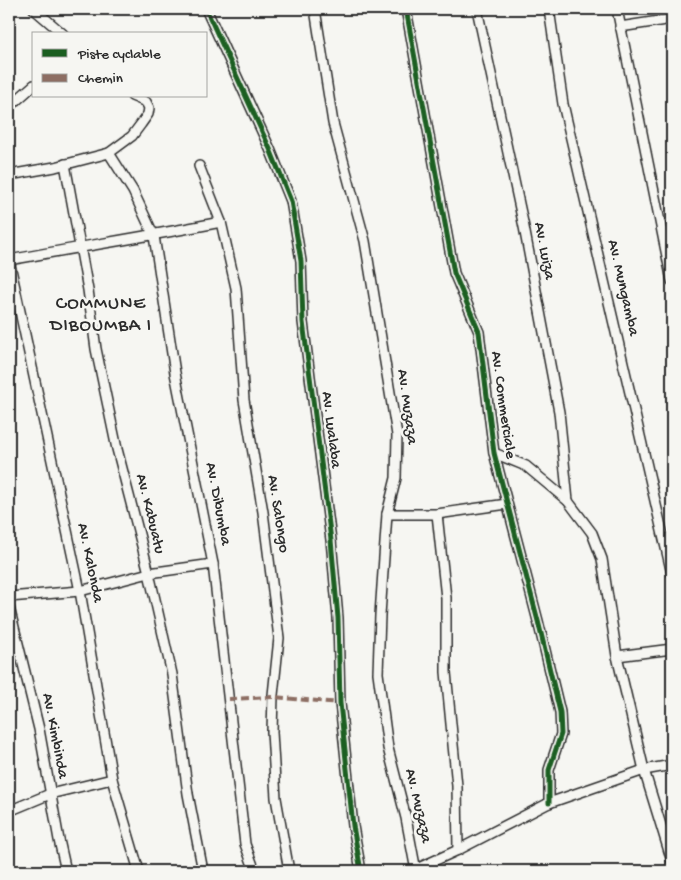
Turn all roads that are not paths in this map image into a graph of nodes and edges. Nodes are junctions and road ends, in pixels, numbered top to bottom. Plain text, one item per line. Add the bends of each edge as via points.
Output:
1 (34, 9) edge
2 (206, 9) edge
3 (315, 9) edge
4 (406, 9) edge
5 (477, 9) edge
6 (549, 9) edge
7 (617, 9) edge
8 (672, 19) edge
9 (620, 27) junction
10 (61, 32) edge
11 (32, 87) edge
12 (137, 98) edge
13 (9, 107) edge
14 (109, 153) junction
15 (65, 164) junction
16 (199, 166) dead end
17 (9, 175) edge
18 (221, 222) junction
19 (154, 236) junction
20 (81, 247) junction
21 (9, 260) edge
22 (672, 281) edge
23 (494, 453) junction
24 (568, 501) junction
25 (507, 504) junction
26 (387, 514) junction
27 (436, 514) junction
28 (213, 564) junction
29 (149, 573) junction
30 (672, 574) edge
31 (80, 591) junction
32 (9, 597) edge
33 (9, 607) edge
34 (672, 649) edge
35 (618, 656) junction
36 (672, 765) edge
37 (644, 770) junction
38 (112, 779) junction
39 (50, 794) junction
40 (549, 803) junction
41 (9, 811) edge
42 (458, 850) junction
43 (672, 861) edge
44 (66, 871) edge
45 (139, 871) edge
46 (203, 871) edge
47 (255, 871) edge
48 (289, 871) edge
49 (361, 871) edge
50 (414, 871) edge

1 - 10 street
2 - 49 street, Av. Lualaba via 291,201 300,261 303,322 332,540 340,704
3 - 26 street, Av. Muzaza via 333,123 365,241 397,435 396,478
4 - 23 street, Av. Commerciale via 454,273 479,332
5 - 24 street, Av. Luiza via 524,227 559,412
6 - 30 street, Av. Mungamba via 563,104
7 - 9 street
8 - 9 street
9 - 22 street
11 - 13 street
12 - 14 street via 146,102 148,114 132,136
14 - 15 street
14 - 19 street, Av. Dibumba via 133,191
15 - 17 street
15 - 20 street, Av. Kabuatu
16 - 18 street, Av. Salongo
18 - 19 street
18 - 48 street, Av. Salongo via 236,288 244,400 280,638 272,732 276,798
19 - 20 street
19 - 28 street, Av. Dibumba via 175,373
20 - 21 street
20 - 29 street, Av. Kabuatu via 117,449
21 - 31 street, Av. Kalonda
23 - 24 street via 526,466
23 - 25 street, Av. Commerciale
24 - 35 street via 592,533 602,559
25 - 27 street
25 - 40 street, Av. Commerciale via 560,712 561,734 549,770
26 - 27 street
26 - 50 street, Av. Muzaza via 378,673 388,748 406,818
27 - 42 street via 446,598 446,672 457,786
28 - 29 street
28 - 47 street, Av. Dibumba via 245,844
29 - 31 street
29 - 46 street, Av. Kabuatu via 172,674 188,794
31 - 32 street
31 - 38 street, Av. Kalonda
33 - 39 street, Av. Kimbinda via 39,729
34 - 35 street
35 - 37 street
36 - 37 street
37 - 40 street
37 - 43 street
38 - 39 street
38 - 45 street, Av. Kalonda
39 - 41 street
39 - 44 street, Av. Kimbinda
40 - 42 street
42 - 50 street

